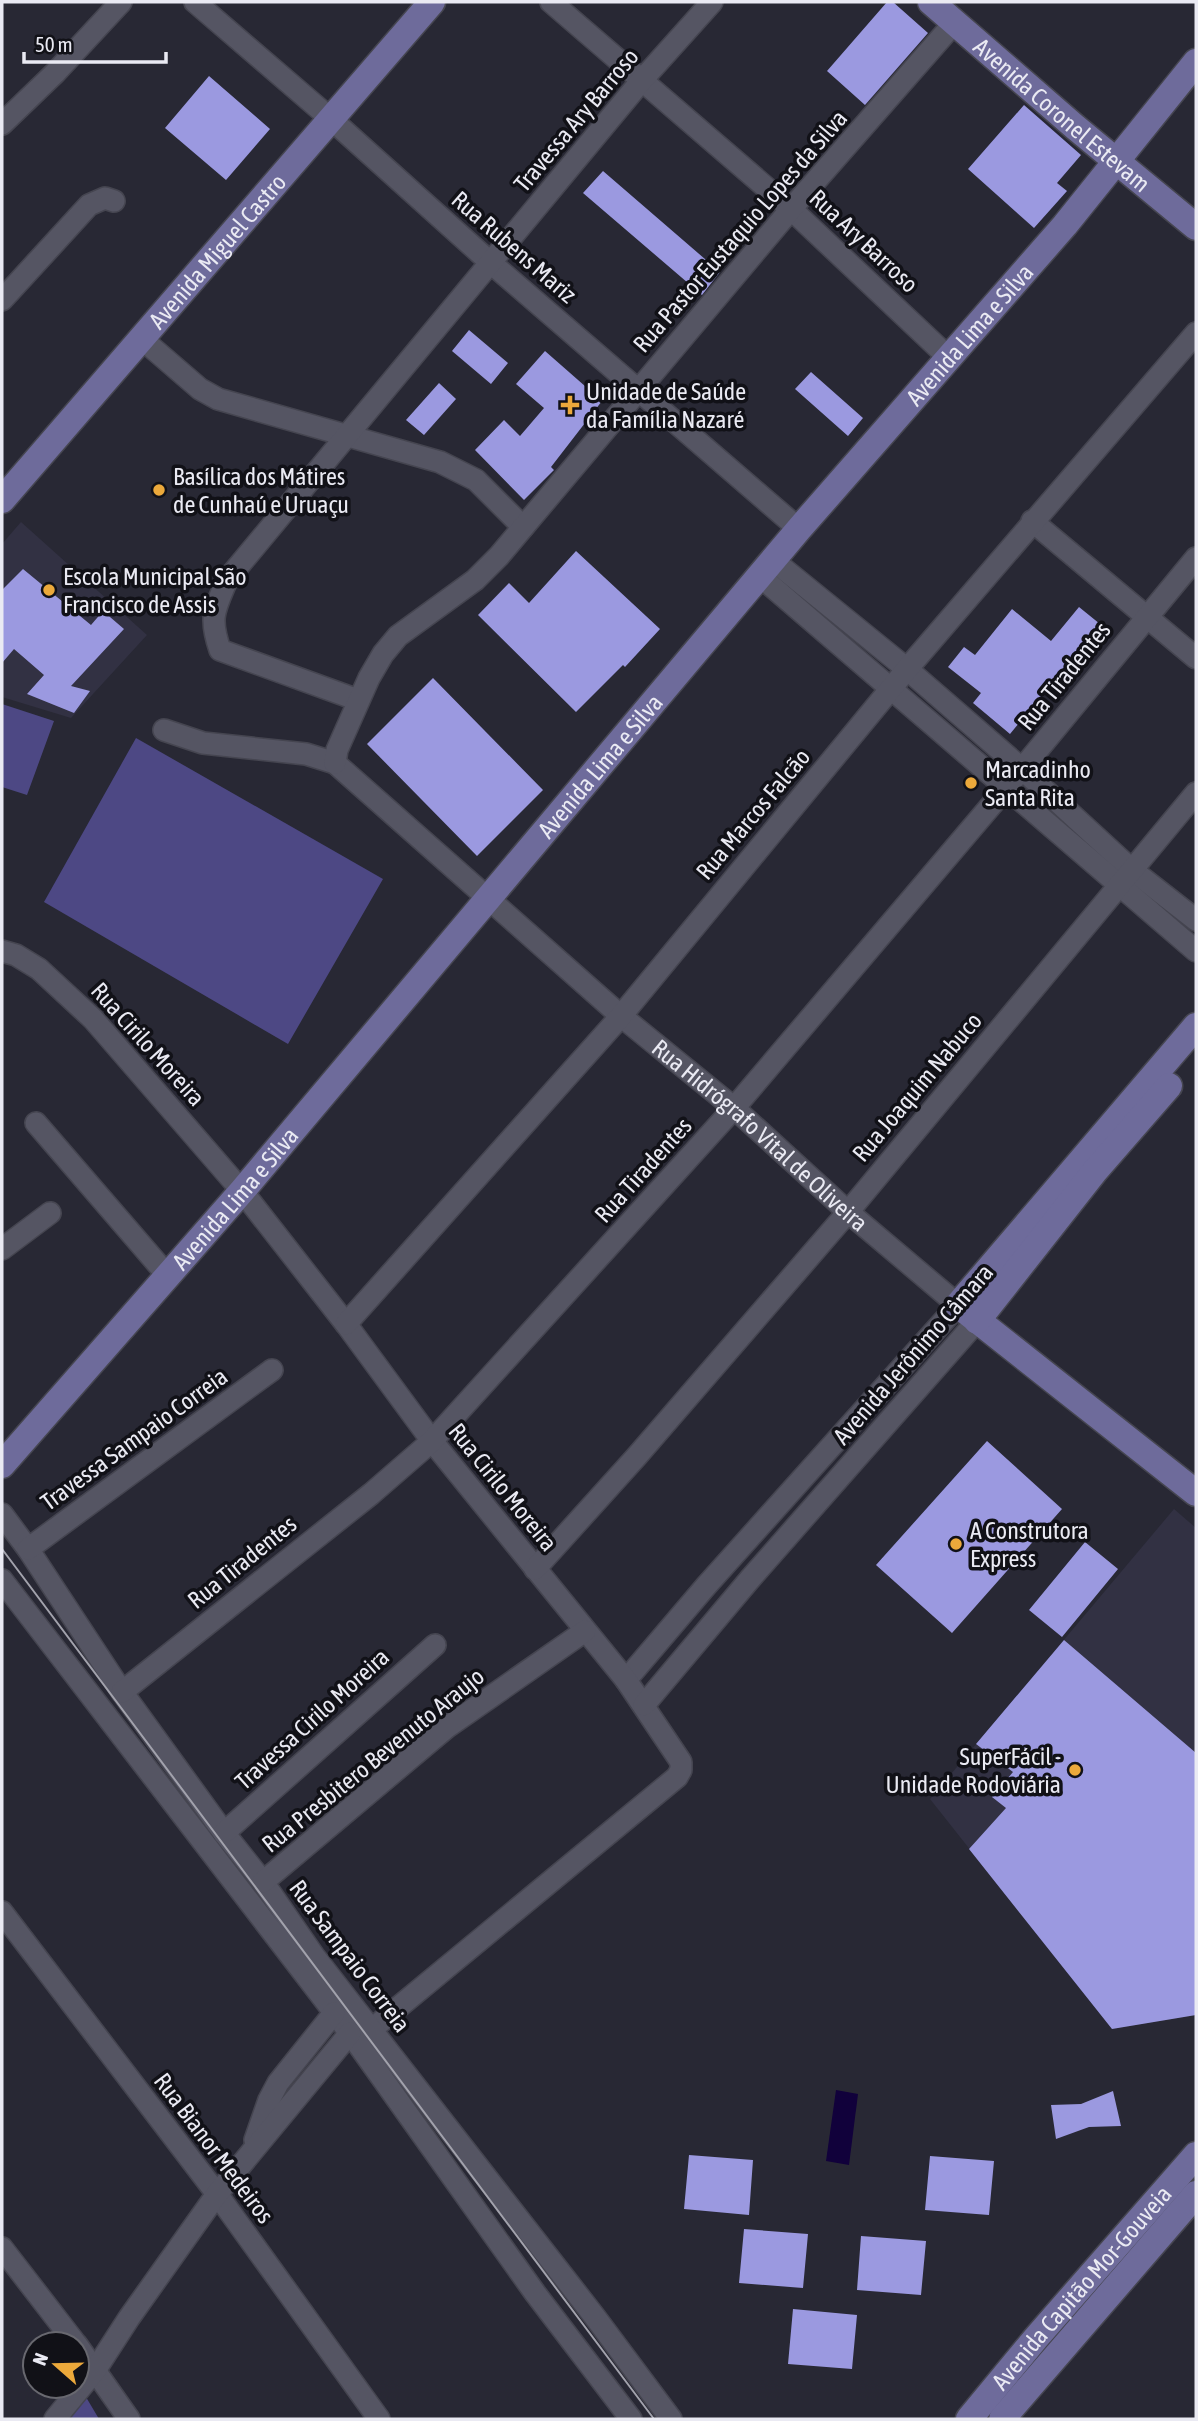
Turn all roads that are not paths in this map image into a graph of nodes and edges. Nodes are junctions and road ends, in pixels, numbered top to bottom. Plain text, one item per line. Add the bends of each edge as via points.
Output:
1 (121, 2) edge
2 (195, 2) edge
3 (432, 2) edge
4 (551, 2) edge
5 (712, 2) edge
6 (931, 2) edge
7 (955, 22) junction
8 (1196, 62) edge
9 (642, 80) junction
10 (331, 119) junction
11 (3, 120) edge
12 (1117, 161) junction
13 (114, 201) dead end
14 (791, 209) junction
15 (1196, 227) edge
16 (491, 263) junction
17 (2, 300) edge
18 (1196, 333) edge
19 (142, 339) junction
20 (948, 357) junction
21 (638, 390) junction
22 (347, 434) junction
23 (2, 500) edge
24 (1032, 521) junction
25 (523, 527) junction
26 (799, 529) junction
27 (1196, 558) edge
28 (767, 569) junction
29 (1146, 617) junction
30 (1196, 658) edge
31 (907, 668) junction
32 (890, 690) junction
33 (358, 699) junction
34 (164, 730) dead end
35 (335, 763) junction
36 (1022, 769) junction
37 (1005, 788) junction
38 (1196, 793) edge
39 (1126, 877) junction
40 (489, 898) junction
41 (1196, 920) edge
42 (2, 951) edge
43 (1196, 951) edge
44 (621, 1016) junction
45 (1196, 1026) edge
46 (1196, 1054) edge
47 (734, 1108) junction
48 (36, 1123) dead end
49 (242, 1191) junction
50 (848, 1212) junction
51 (50, 1213) dead end
52 (2, 1249) edge
53 (168, 1276) junction
54 (968, 1313) junction
55 (346, 1324) junction
56 (272, 1370) dead end
57 (432, 1441) junction
58 (2, 1465) edge
59 (1196, 1493) edge
60 (2, 1514) edge
61 (28, 1549) junction
62 (535, 1569) junction
63 (2, 1580) edge
64 (585, 1631) junction
65 (435, 1645) dead end
66 (626, 1680) junction
67 (121, 1692) junction
68 (644, 1705) junction
69 (223, 1833) junction
70 (263, 1882) junction
71 (2, 1912) edge
72 (334, 2013) junction
73 (372, 2029) junction
74 (350, 2034) junction
75 (252, 2153) junction
76 (1196, 2155) edge
77 (217, 2194) junction
78 (1196, 2194) edge
79 (2, 2248) edge
80 (65, 2330) edge
81 (91, 2363) edge
82 (96, 2370) junction
83 (55, 2419) edge
84 (128, 2419) edge
85 (379, 2419) edge
86 (631, 2419) edge
87 (671, 2419) edge
88 (969, 2419) edge
89 (1002, 2419) edge

1 - 11 street via 55,73
2 - 10 street, Rua Rubens Mariz
3 - 10 main road, Avenida Miguel Castro
4 - 9 street, Rua Ary Barroso
5 - 9 street, Travessa Ary Barroso
6 - 7 main road, Avenida Coronel Estevam
7 - 12 main road, Avenida Coronel Estevam
7 - 14 street, Rua Pastor Eustaquio Lopes da Silva
8 - 12 main road, Avenida Lima e Silva
9 - 14 street, Rua Ary Barroso
9 - 16 street, Travessa Ary Barroso
10 - 16 street, Rua Rubens Mariz
10 - 19 main road, Avenida Miguel Castro
12 - 15 main road, Avenida Coronel Estevam
12 - 20 main road, Avenida Lima e Silva
13 - 17 street via 105,198 89,205
14 - 20 street, Rua Ary Barroso
14 - 21 street, Rua Pastor Eustaquio Lopes da Silva
16 - 21 street, Rua Rubens Mariz
16 - 22 street, Travessa Ary Barroso
18 - 24 street, Rua Marcos Falcão
19 - 22 street via 218,399
19 - 23 main road, Avenida Miguel Castro
20 - 26 main road, Avenida Lima e Silva
21 - 25 street, Rua Pastor Eustaquio Lopes da Silva
21 - 26 street, Rua Rubens Mariz
22 - 25 street via 476,480
22 - 33 street, Travessa Ary Barroso via 227,580 214,611 214,629 220,650
24 - 29 street
24 - 31 street, Rua Marcos Falcão
25 - 33 street, Rua Pastor Eustaquio Lopes da Silva via 475,580 398,636
26 - 28 main road, Avenida Lima e Silva
27 - 29 street, Rua Tiradentes
28 - 31 street
28 - 32 street
28 - 40 main road, Avenida Lima e Silva
29 - 30 street
29 - 36 street, Rua Tiradentes
31 - 32 street, Rua Marcos Falcão
31 - 36 street
32 - 37 street
32 - 44 street, Rua Marcos Falcão
33 - 35 street, Rua Pastor Eustaquio Lopes da Silva
34 - 35 street via 203,743 306,754
35 - 40 street, Rua Hidrógrafo Vital de Oliveira
36 - 37 street, Rua Tiradentes
36 - 39 street
37 - 39 street
37 - 47 street, Rua Tiradentes
38 - 39 street, Rua Joaquim Nabuco
39 - 41 street
39 - 43 street
39 - 50 street, Rua Joaquim Nabuco
40 - 44 street, Rua Hidrógrafo Vital de Oliveira
40 - 49 main road, Avenida Lima e Silva
42 - 49 street, Rua Cirilo Moreira via 39,969 93,1019
44 - 47 street, Rua Hidrógrafo Vital de Oliveira
44 - 55 street, Rua Marcos Falcão
45 - 54 main road, Avenida Jerônimo Câmara
46 - 54 main road, Avenida Jerônimo Câmara
47 - 50 street, Rua Hidrógrafo Vital de Oliveira
47 - 57 street, Rua Tiradentes
48 - 53 street
49 - 53 main road, Avenida Lima e Silva
49 - 55 street, Rua Cirilo Moreira
50 - 54 street, Rua Hidrógrafo Vital de Oliveira
50 - 62 street, Rua Joaquim Nabuco
51 - 52 street
53 - 58 main road, Avenida Lima e Silva
54 - 59 main road, Rua Hidrógrafo Vital de Oliveira
54 - 66 street, Avenida Jerônimo Câmara via 706,1586
54 - 68 street, Avenida Jerônimo Câmara
55 - 57 street, Rua Cirilo Moreira
56 - 61 street, Travessa Sampaio Correia
57 - 62 street, Rua Cirilo Moreira
57 - 67 street, Rua Tiradentes via 372,1494
60 - 61 street, Rua Sampaio Correia
61 - 67 street, Rua Sampaio Correia
62 - 64 street, Rua Cirilo Moreira
63 - 72 street, Rua Sampaio Correia
64 - 66 street, Rua Cirilo Moreira
64 - 70 street, Rua Presbitero Bevenuto Araujo via 446,1728
65 - 69 street, Travessa Cirilo Moreira
66 - 68 street, Rua Cirilo Moreira
67 - 69 street, Rua Sampaio Correia
68 - 73 street, Rua Cirilo Moreira via 681,1762 680,1774
69 - 70 street, Rua Sampaio Correia
70 - 73 street, Rua Sampaio Correia
71 - 77 street, Rua Bianor Medeiros
72 - 74 street, Rua Sampaio Correia
72 - 75 street via 278,2083
73 - 87 street, Rua Sampaio Correia
74 - 75 street
74 - 86 street, Rua Sampaio Correia
75 - 77 street
76 - 88 main road, Avenida Capitão Mor-Gouveia
77 - 82 street
77 - 85 street, Rua Bianor Medeiros
78 - 89 main road, Avenida Capitão Mor-Gouveia
79 - 80 street
81 - 82 street
82 - 83 street
82 - 84 street

